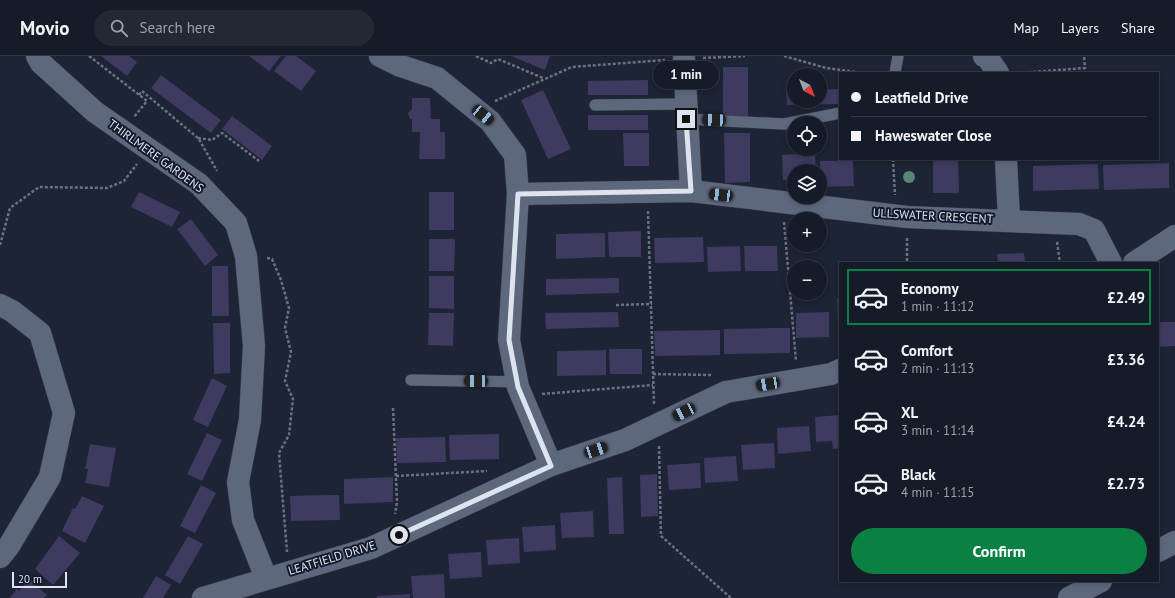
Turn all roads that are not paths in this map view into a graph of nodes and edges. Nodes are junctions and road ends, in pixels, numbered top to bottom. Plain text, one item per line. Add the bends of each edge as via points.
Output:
1 (37, 56) edge
2 (380, 56) edge
3 (898, 56) edge
4 (984, 56) edge
5 (684, 59) dead end
6 (895, 72) edge
7 (997, 72) edge
8 (595, 105) dead end
9 (686, 112) junction
10 (839, 113) edge
11 (1006, 160) edge
12 (691, 191) junction
13 (518, 194) junction
14 (1009, 220) junction
15 (1175, 236) edge
16 (1110, 262) edge
17 (1136, 262) edge
18 (0, 305) edge
19 (839, 370) edge
20 (411, 380) dead end
21 (519, 389) junction
22 (551, 466) junction
23 (1175, 542) edge
24 (1159, 550) edge
25 (0, 557) edge
26 (266, 578) junction
27 (1099, 582) edge
28 (203, 598) edge
29 (1069, 598) edge

1 - 26 street, THIRLMERE GARDENS via 41,63 95,112 199,184 236,223 246,256 254,346 250,420 238,482 243,520
2 - 13 street via 437,78 490,121 515,155
3 - 6 lane
4 - 7 street
5 - 9 street
8 - 9 lane
9 - 10 lane via 784,124
9 - 12 street
11 - 14 street
12 - 13 street, ULLSWATER CRESCENT
12 - 14 street, ULLSWATER CRESCENT via 896,216
13 - 21 street via 509,340
14 - 16 street, ULLSWATER CRESCENT via 1079,224 1094,230
15 - 17 street
18 - 25 street via 40,333 64,413 50,477
19 - 22 street, LEATFIELD DRIVE via 726,392 625,440
20 - 21 lane
21 - 22 street
22 - 26 street, LEATFIELD DRIVE via 371,548
23 - 24 street
26 - 28 street, LEATFIELD DRIVE
27 - 29 street

